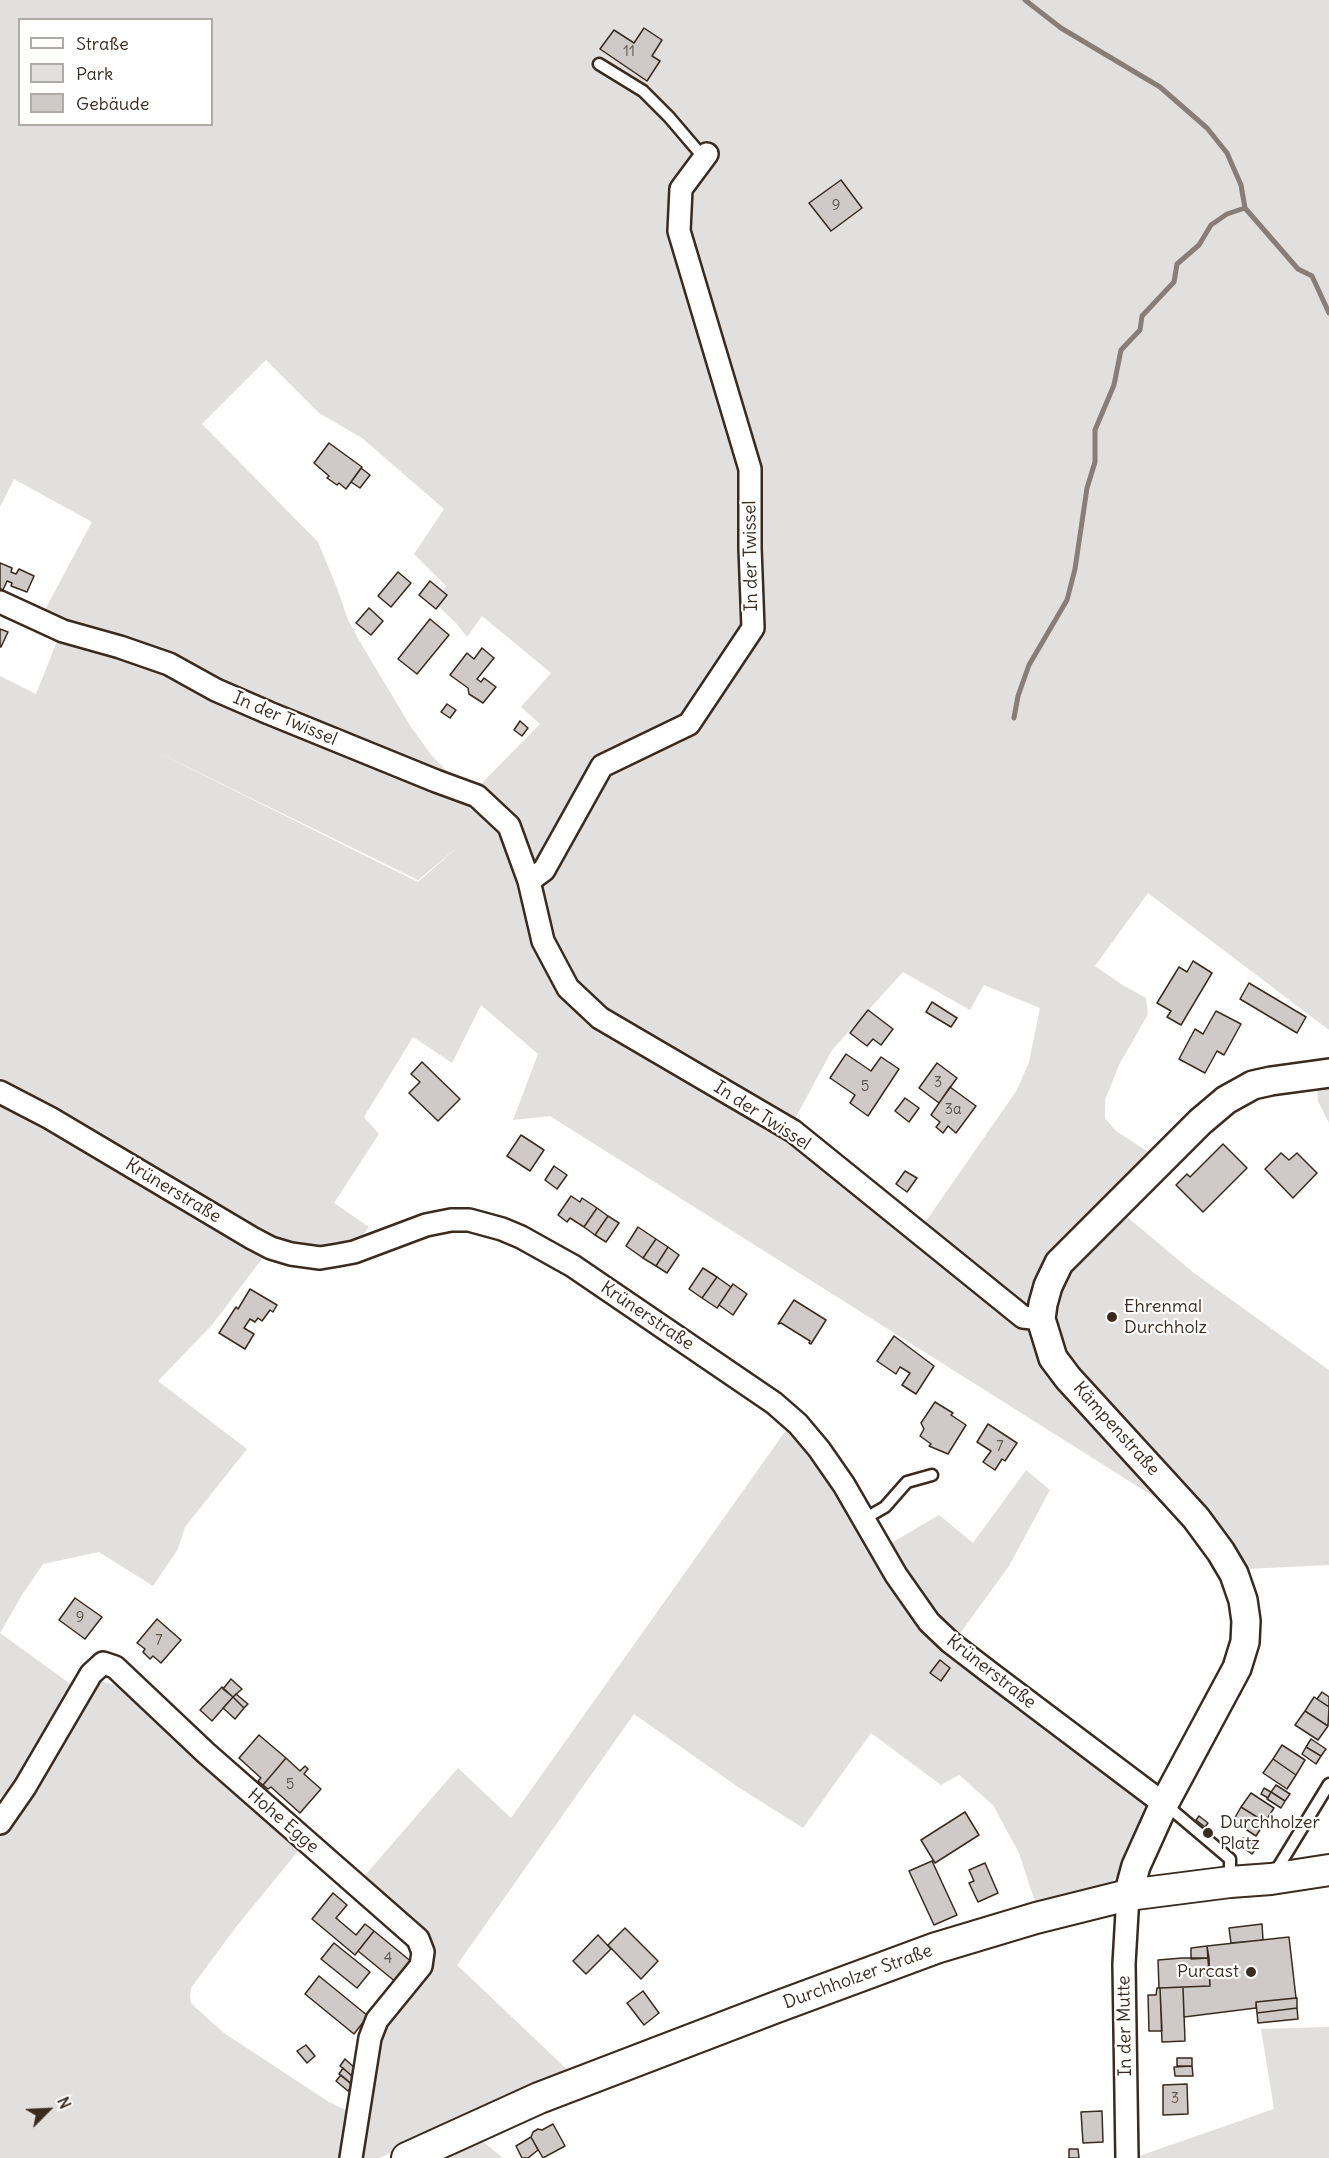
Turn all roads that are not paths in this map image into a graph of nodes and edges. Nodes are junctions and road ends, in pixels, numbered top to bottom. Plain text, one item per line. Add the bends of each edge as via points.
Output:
1 (599, 64) dead end
2 (706, 156) joint
3 (0, 602) edge
4 (529, 881) junction
5 (1329, 1073) edge
6 (0, 1092) edge
7 (1041, 1319) junction
8 (932, 1475) dead end
9 (864, 1519) junction
10 (1329, 1784) edge
11 (1164, 1804) junction
12 (2, 1813) edge
13 (1329, 1870) edge
14 (1271, 1879) junction
15 (1230, 1882) junction
16 (1128, 1895) junction
17 (351, 2158) edge
18 (408, 2158) edge
19 (1127, 2158) edge

1 - 2 lane via 643,91
2 - 4 street, In der Twissel via 681,189 679,231 750,469 753,628 689,724 602,766 544,870
3 - 4 street, In der Twissel via 63,631 169,664 269,713 477,796 509,826
4 - 7 street, In der Twissel via 543,941 568,988 600,1018 793,1131 1023,1317
5 - 7 street, Kämpenstraße via 1253,1085 1226,1100 1200,1122 1059,1263 1048,1286
6 - 9 street, Krünerstraße via 252,1238 291,1254 320,1258 354,1252 426,1225 451,1220 469,1220 521,1237 573,1266 774,1403 819,1449
7 - 11 street, Kämpenstraße via 1053,1358 1196,1518 1234,1574 1243,1600 1245,1642 1237,1668
8 - 9 lane via 907,1482 885,1507
9 - 11 street, Krünerstraße via 928,1622
10 - 14 lane
11 - 15 lane via 1230,1859
11 - 16 street, Kämpenstraße via 1136,1866
12 - 17 street, Hohe Egge via 25,1787 91,1674 103,1663 115,1667 206,1753 418,1939 423,1952 421,1966 377,2020 370,2038
13 - 14 main road, Durchholzer Straße
14 - 15 main road, Durchholzer Straße
15 - 16 main road, Durchholzer Straße
16 - 18 main road, Durchholzer Straße via 936,1948 539,2098
16 - 19 street, In der Mutte via 1124,1964

